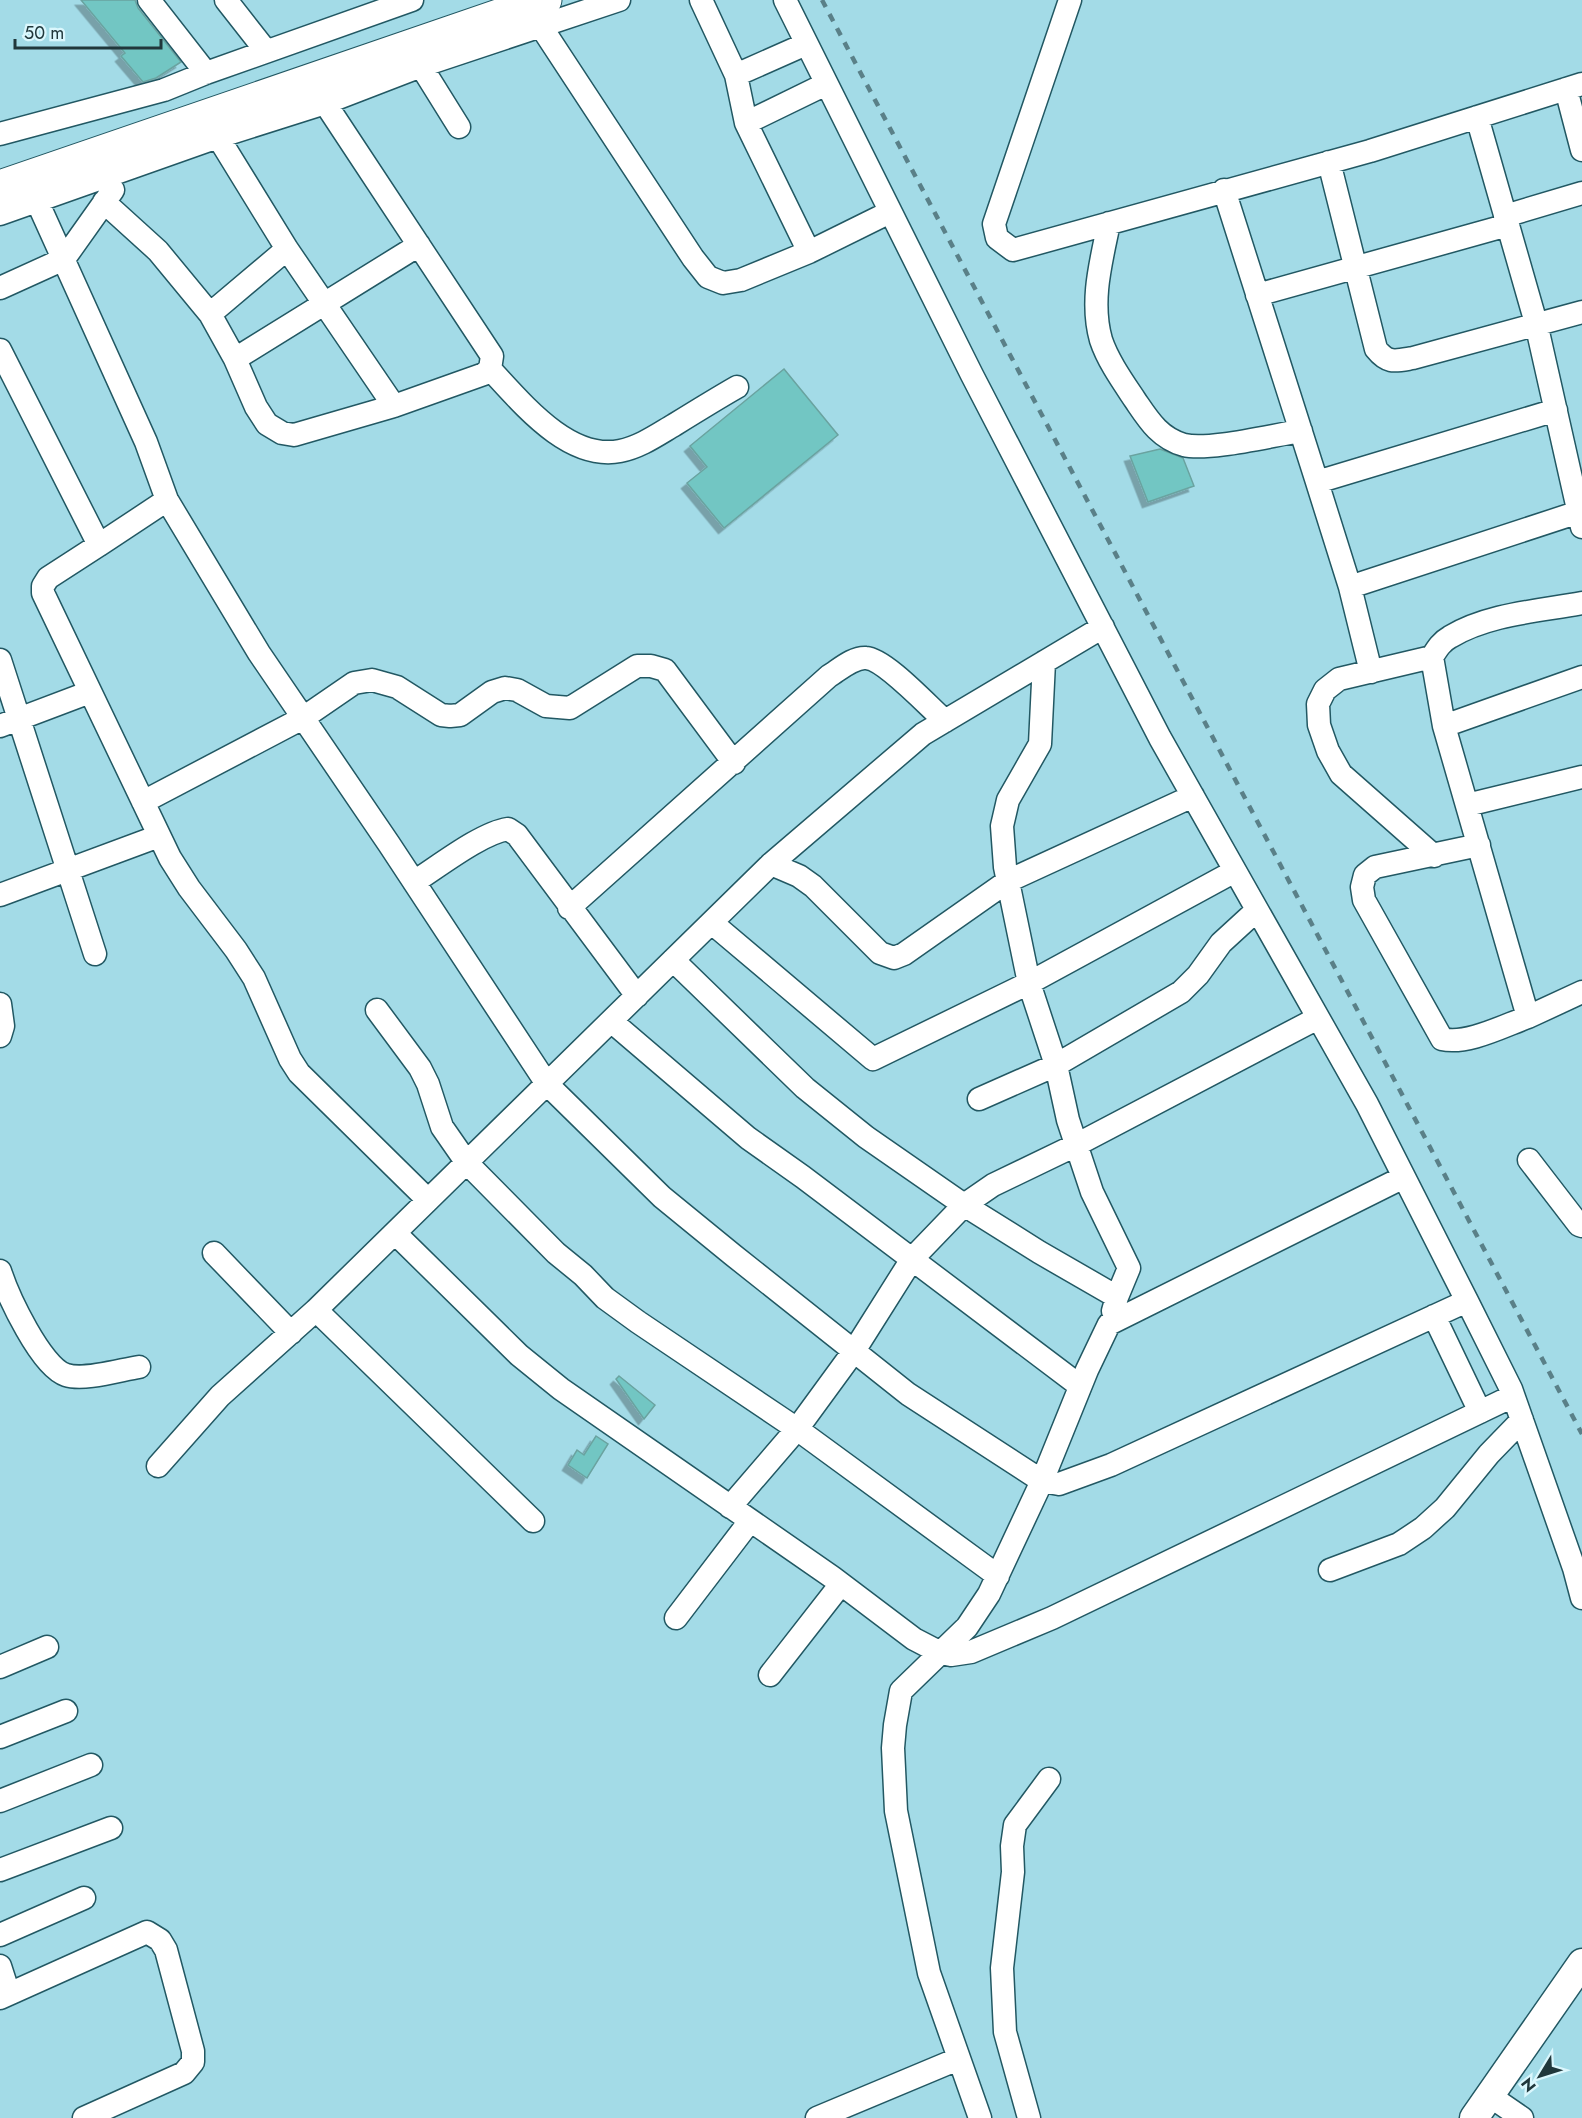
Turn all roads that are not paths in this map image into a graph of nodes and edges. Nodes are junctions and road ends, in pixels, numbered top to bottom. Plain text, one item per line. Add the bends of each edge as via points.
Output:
1 (149, 0) edge
2 (226, 0) edge
3 (412, 0) edge
4 (619, 0) edge
5 (701, 0) edge
6 (785, 0) edge
7 (1070, 0) edge
8 (543, 13) edge
9 (806, 44) junction
10 (266, 51) junction
11 (421, 66) junction
12 (206, 72) junction
13 (736, 75) junction
14 (826, 84) junction
15 (1574, 86) edge
16 (325, 103) junction
17 (1477, 117) junction
18 (746, 123) junction
19 (459, 127) dead end
20 (0, 134) edge
21 (218, 137) junction
22 (1582, 150) edge
23 (1329, 162) junction
24 (129, 169) junction
25 (0, 187) edge
26 (1224, 190) junction
27 (1582, 193) edge
28 (37, 201) junction
29 (104, 202) junction
30 (890, 212) junction
31 (0, 214) edge
32 (1507, 221) junction
33 (1108, 223) junction
34 (419, 245) junction
35 (288, 249) junction
36 (809, 252) junction
37 (64, 259) junction
38 (1356, 267) junction
39 (0, 288) edge
40 (1257, 295) junction
41 (325, 304) junction
42 (1582, 312) edge
43 (210, 314) junction
44 (1536, 323) junction
45 (0, 350) edge
46 (235, 359) junction
47 (490, 369) junction
48 (737, 387) dead end
49 (394, 406) junction
50 (1556, 410) junction
51 (1301, 431) junction
52 (1317, 483) junction
53 (167, 500) junction
54 (1580, 520) edge
55 (99, 545) junction
56 (1350, 587) junction
57 (1582, 603) edge
58 (1103, 627) junction
59 (1432, 657) junction
60 (0, 660) edge
61 (1044, 662) junction
62 (1371, 672) junction
63 (1582, 677) edge
64 (90, 692) junction
65 (303, 718) junction
66 (945, 722) junction
67 (9, 723) edge
68 (1444, 726) junction
69 (734, 763) junction
70 (1582, 777) edge
71 (1193, 796) junction
72 (143, 802) junction
73 (1467, 805) junction
74 (159, 836) junction
75 (1479, 845) junction
76 (1434, 856) junction
77 (771, 864) junction
78 (66, 871) junction
79 (1235, 871) junction
80 (1008, 881) junction
81 (414, 882) junction
82 (0, 896) edge
83 (569, 908) junction
84 (1257, 910) junction
85 (712, 922) junction
86 (94, 954) dead end
87 (673, 960) junction
88 (1029, 982) junction
89 (1582, 992) edge
90 (637, 996) junction
91 (0, 1004) edge
92 (377, 1010) dead end
93 (1318, 1017) junction
94 (1528, 1017) junction
95 (610, 1021) junction
96 (0, 1036) edge
97 (1056, 1065) junction
98 (547, 1084) junction
99 (979, 1099) dead end
100 (1076, 1145) junction
101 (1529, 1160) dead end
102 (466, 1163) junction
103 (1404, 1177) junction
104 (428, 1200) junction
105 (964, 1205) junction
106 (1582, 1226) edge
107 (395, 1233) junction
108 (214, 1253) dead end
109 (912, 1259) junction
110 (0, 1271) edge
111 (1117, 1297) junction
112 (1467, 1301) junction
113 (316, 1310) junction
114 (1434, 1316) junction
115 (1109, 1324) junction
116 (291, 1333) junction
117 (854, 1351) junction
118 (139, 1367) dead end
119 (1080, 1386) junction
120 (1513, 1396) junction
121 (1480, 1412) junction
122 (1522, 1420) junction
123 (797, 1430) junction
124 (158, 1466) dead end
125 (1042, 1481) junction
126 (730, 1507) junction
127 (533, 1521) dead end
128 (750, 1521) junction
129 (1330, 1570) dead end
130 (998, 1576) junction
131 (841, 1584) junction
132 (1582, 1598) edge
133 (676, 1618) dead end
134 (47, 1647) dead end
135 (941, 1653) junction
136 (0, 1667) edge
137 (770, 1675) dead end
138 (66, 1711) dead end
139 (0, 1737) edge
140 (91, 1766) dead end
141 (1049, 1779) dead end
142 (0, 1801) edge
143 (111, 1828) dead end
144 (0, 1870) edge
145 (84, 1898) dead end
146 (0, 1935) edge
147 (1582, 1963) edge
148 (0, 1966) edge
149 (5, 1996) edge
150 (958, 2059) junction
151 (1482, 2107) edge
152 (84, 2118) edge
153 (817, 2118) edge
154 (980, 2118) edge
155 (1029, 2118) edge
156 (1522, 2118) edge

1 - 12 street
2 - 10 street
3 - 10 street
4 - 8 street
5 - 13 street
6 - 9 street
7 - 33 street via 994,224 997,238 1013,250
8 - 11 street
8 - 25 highway
8 - 36 street via 708,277 723,283 741,280
9 - 13 street
9 - 14 street
10 - 12 street
11 - 16 street
11 - 19 street
12 - 20 street via 164,90
13 - 18 street
14 - 18 street
14 - 30 street
15 - 17 street
15 - 22 street
16 - 21 street
16 - 34 street
17 - 23 street
17 - 32 street
18 - 36 street
21 - 24 street
21 - 35 street
23 - 26 street
23 - 38 street
24 - 28 street
24 - 29 street
26 - 33 street
26 - 40 street
27 - 32 street
28 - 31 street
28 - 37 street
29 - 37 street
29 - 43 street via 158,250
30 - 36 street
30 - 58 street
32 - 38 street
32 - 44 street
33 - 51 street via 1097,278 1101,341 1119,376 1161,435 1202,447
34 - 41 street
34 - 47 street via 492,356
35 - 41 street
35 - 43 street
37 - 39 street
37 - 53 street via 146,442
38 - 40 street
38 - 44 street via 1376,349 1384,358 1413,358
40 - 51 street
41 - 46 street
41 - 49 street
42 - 44 street
43 - 46 street
44 - 50 street
45 - 55 street
46 - 49 street via 256,407 267,424 282,433 294,435
47 - 48 street via 545,425 570,442 598,452 620,451 644,443
47 - 49 street
50 - 52 street
50 - 54 street
51 - 52 street
52 - 56 street
53 - 55 street
53 - 65 street
54 - 56 street
55 - 64 street via 48,578 43,586
56 - 62 street
57 - 59 street via 1471,627 1449,637
58 - 61 street
58 - 71 street
59 - 62 street
59 - 68 street
60 - 67 street
61 - 66 street
61 - 80 street via 1040,744 1008,800 1002,826
62 - 76 street via 1339,679 1325,690 1318,704 1319,725 1328,752 1341,774
63 - 68 street
64 - 67 street
64 - 72 street
65 - 69 street via 354,683 372,680 397,687 441,715 460,715 492,692 505,688 546,706 570,708 637,666 651,666 665,670
65 - 72 street
65 - 81 street
66 - 69 street via 882,663 865,658 829,676
66 - 77 street via 923,734
67 - 78 street
68 - 73 street
69 - 83 street
70 - 73 street
71 - 79 street
71 - 80 street
72 - 74 street
73 - 75 street
74 - 78 street
74 - 104 street via 189,888 254,978 298,1073
75 - 76 street
75 - 94 street
76 - 94 street via 1375,867 1365,875 1362,887 1364,900 1436,1031 1442,1039 1464,1040
77 - 80 street via 813,886 880,953 894,958
77 - 85 street
78 - 82 street
78 - 86 street
79 - 84 street
79 - 88 street
80 - 88 street
81 - 83 street via 485,837 508,830 517,836
81 - 98 street
83 - 90 street
84 - 93 street
84 - 97 street via 1221,944 1181,992
85 - 87 street
85 - 88 street via 873,1059
87 - 90 street
87 - 105 street via 805,1088 866,1137
88 - 97 street
89 - 94 street
90 - 95 street
91 - 96 street
92 - 102 street via 420,1068 442,1127
93 - 100 street
93 - 103 street
95 - 98 street
95 - 109 street via 748,1138
97 - 99 street
97 - 100 street
98 - 102 street
98 - 117 street via 662,1197
100 - 105 street via 993,1185
100 - 111 street via 1092,1192 1129,1268
101 - 106 street
102 - 104 street
102 - 123 street via 605,1298
103 - 112 street
103 - 115 street
104 - 107 street
105 - 109 street
105 - 111 street
107 - 113 street
107 - 126 street via 528,1362 614,1428
108 - 116 street
109 - 117 street
109 - 119 street
110 - 118 street via 35,1344 53,1367 66,1375 82,1377
111 - 115 street
112 - 114 street
112 - 120 street
113 - 116 street
113 - 127 street
114 - 121 street
114 - 125 street via 1080,1478 1059,1484
115 - 119 street
116 - 124 street via 220,1396
117 - 123 street
117 - 125 street via 908,1394
119 - 125 street
120 - 121 street
120 - 122 street
121 - 135 street via 1052,1618 971,1652
122 - 129 street via 1423,1528 1399,1544
122 - 132 street
123 - 126 street
123 - 130 street
125 - 130 street
126 - 128 street
128 - 131 street
128 - 133 street
130 - 135 street via 967,1628
131 - 135 street via 914,1639
131 - 137 street
134 - 136 street
135 - 150 street via 901,1691 892,1748 896,1811 929,1973
138 - 139 street
140 - 142 street
141 - 155 street via 1015,1825 1002,1968 1005,2032
143 - 144 street
145 - 146 street
147 - 151 main road
148 - 149 street
149 - 152 street via 147,1932 160,1940 166,1950 193,2062 184,2073
150 - 153 street
150 - 154 street
151 - 156 street

